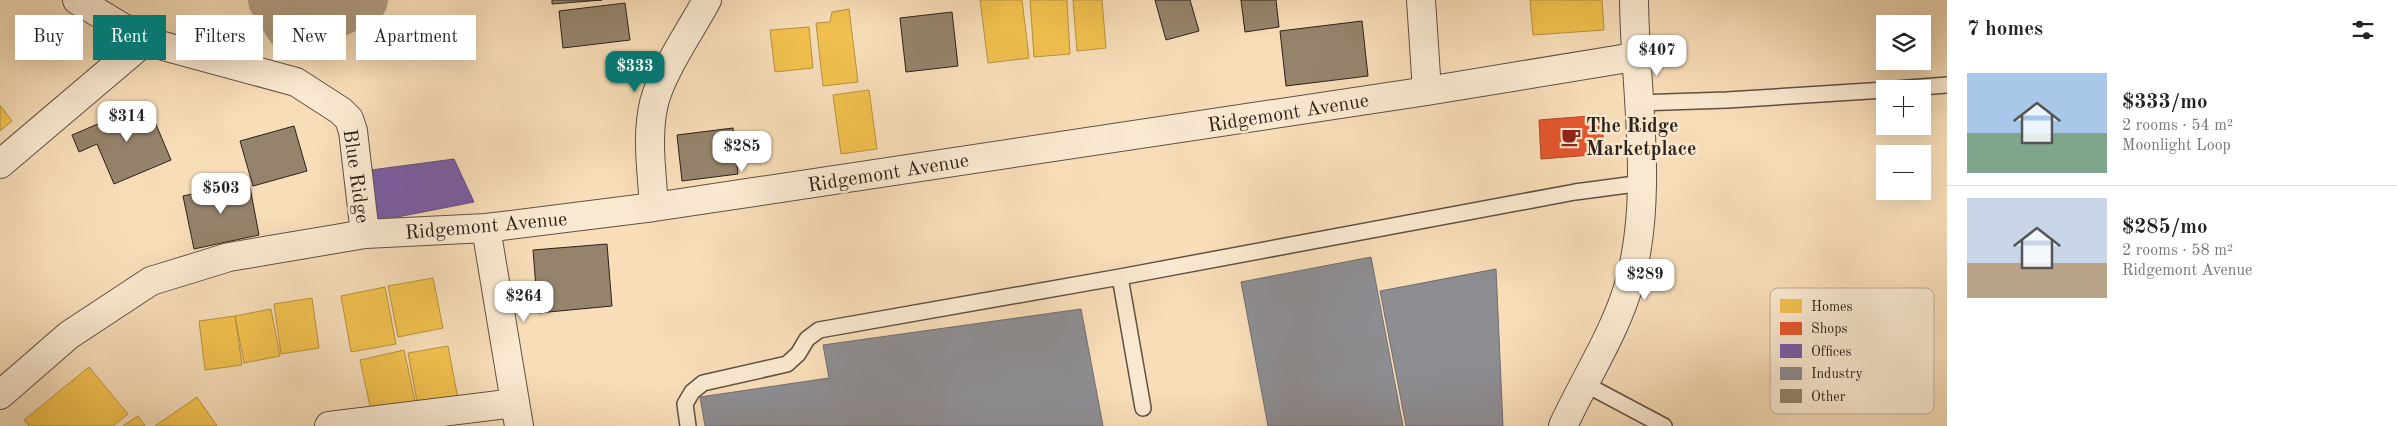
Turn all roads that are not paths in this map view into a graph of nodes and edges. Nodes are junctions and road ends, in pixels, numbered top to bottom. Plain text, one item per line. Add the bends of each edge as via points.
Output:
1 (77, 0) edge
2 (707, 0) edge
3 (1421, 0) edge
4 (1634, 0) edge
5 (101, 15) edge
6 (166, 48) edge
7 (1634, 57) junction
8 (124, 60) edge
9 (1947, 85) edge
10 (1931, 86) edge
11 (1428, 91) junction
12 (1876, 91) edge
13 (1637, 102) junction
14 (0, 164) edge
15 (1643, 183) junction
16 (654, 207) junction
17 (486, 228) junction
18 (365, 234) junction
19 (1120, 277) junction
20 (1583, 383) junction
21 (0, 395) edge
22 (1144, 408) dead end
23 (517, 414) edge
24 (328, 426) edge
25 (688, 426) edge
26 (1563, 426) edge
27 (1664, 426) edge

1 - 5 street, Blue Ridge
2 - 16 street via 660,85 654,102 650,128
3 - 11 street
4 - 7 street
6 - 18 street, Blue Ridge via 296,82 341,111 349,119 353,131
7 - 11 street, Ridgemont Avenue
7 - 13 street
8 - 14 street
9 - 10 lane
11 - 16 street, Ridgemont Avenue
12 - 13 lane
13 - 15 street
15 - 19 lane via 1575,192
15 - 20 street via 1638,248 1629,283 1613,328
16 - 17 street, Ridgemont Avenue
17 - 18 street, Ridgemont Avenue
17 - 23 street
18 - 21 street, Ridgemont Avenue via 229,257 151,282 69,335
19 - 22 lane
19 - 25 lane via 819,330 807,339 787,364 703,383 685,404
20 - 26 street
20 - 27 lane
23 - 24 street

